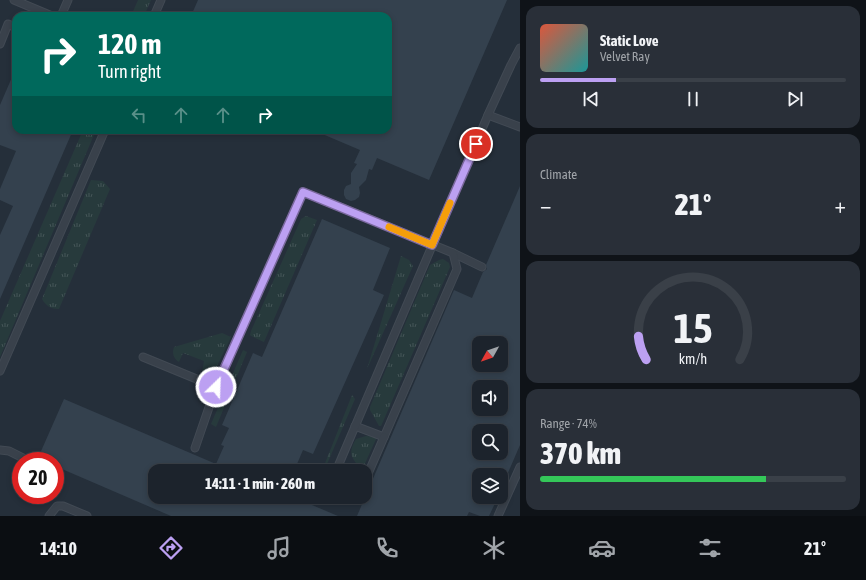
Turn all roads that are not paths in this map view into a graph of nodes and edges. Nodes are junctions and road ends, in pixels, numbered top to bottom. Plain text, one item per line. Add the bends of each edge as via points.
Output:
1 (14, 0) edge
2 (68, 0) edge
3 (161, 0) edge
4 (42, 12) edge
5 (63, 12) edge
6 (156, 12) edge
7 (12, 26) edge
8 (0, 44) edge
9 (520, 48) edge
10 (488, 115) junction
11 (520, 127) edge
12 (103, 134) edge
13 (432, 245) junction
14 (453, 254) junction
15 (482, 267) dead end
16 (143, 356) dead end
17 (0, 371) edge
18 (216, 387) junction
19 (355, 426) junction
20 (384, 437) junction
21 (194, 448) dead end
22 (0, 450) edge
23 (12, 452) edge
24 (341, 464) edge
25 (372, 465) edge
26 (520, 467) edge
27 (49, 516) edge
28 (87, 516) edge
29 (498, 516) edge

1 - 4 lane
2 - 5 lane
3 - 6 lane
7 - 8 lane via 8,24
9 - 10 lane
10 - 11 lane
10 - 13 lane
12 - 17 lane
13 - 14 lane
13 - 18 lane via 303,192
13 - 19 lane
14 - 15 lane
14 - 20 lane via 457,269
16 - 18 lane
18 - 21 lane
19 - 20 lane
19 - 24 lane
20 - 25 lane
22 - 23 lane
26 - 29 lane
27 - 28 lane via 57,506 63,506

